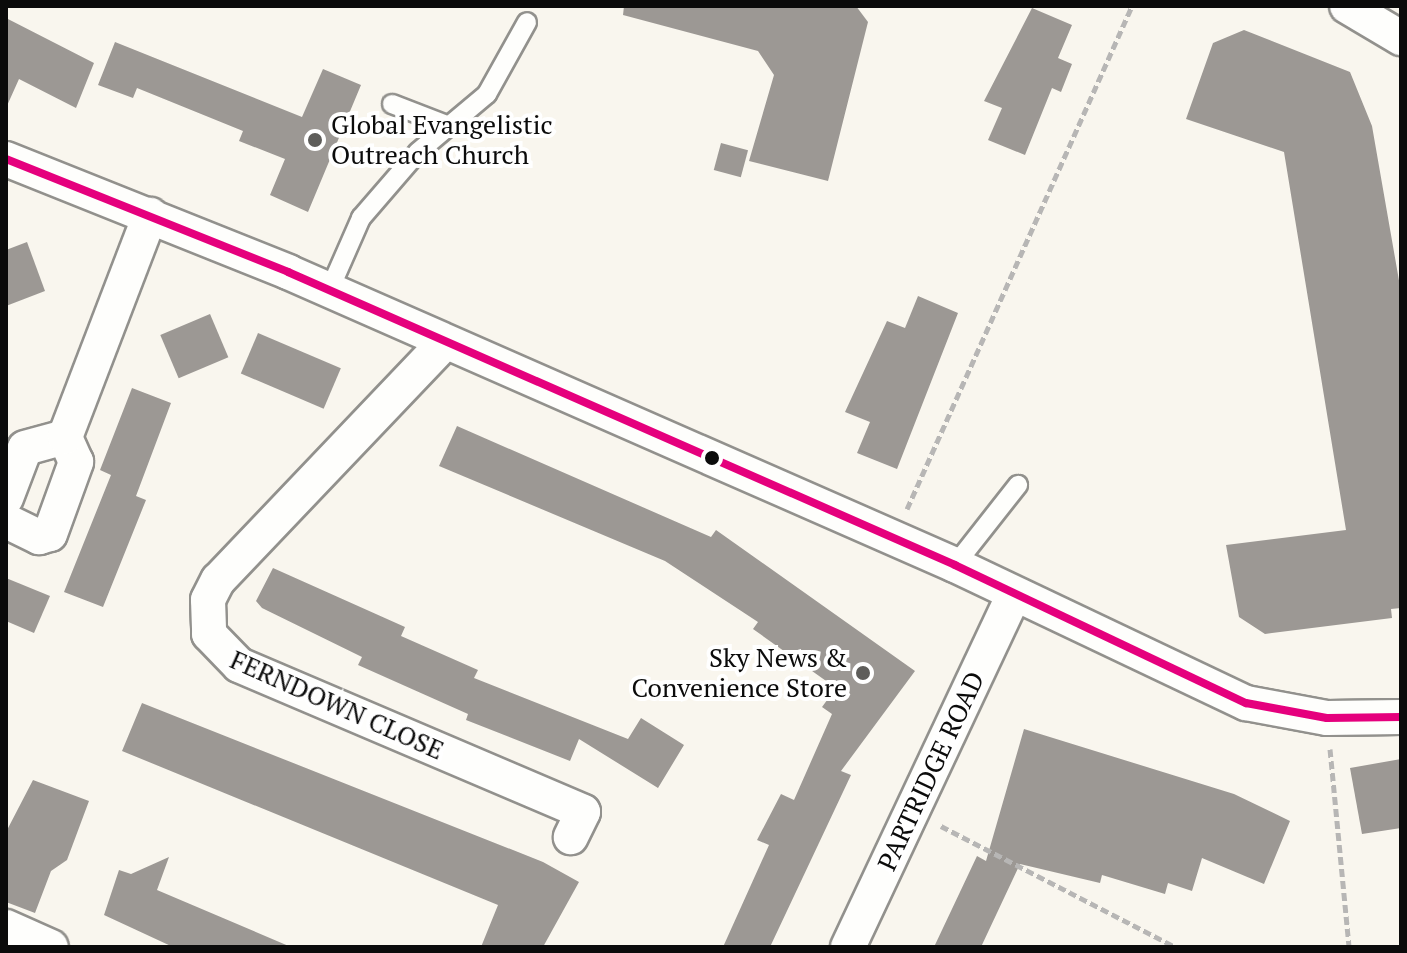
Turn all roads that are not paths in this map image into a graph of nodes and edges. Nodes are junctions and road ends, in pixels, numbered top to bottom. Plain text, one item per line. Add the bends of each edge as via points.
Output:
1 (1347, 6) edge
2 (527, 22) dead end
3 (1401, 38) edge
4 (392, 104) dead end
5 (449, 126) junction
6 (6, 159) edge
7 (150, 215) junction
8 (329, 291) junction
9 (445, 342) junction
10 (65, 437) junction
11 (1018, 485) dead end
12 (6, 498) edge
13 (6, 521) edge
14 (955, 565) junction
15 (1014, 595) junction
16 (1401, 717) edge
17 (571, 837) dead end
18 (6, 927) edge
19 (51, 947) edge
20 (848, 947) edge

1 - 3 street
2 - 5 lane via 487,94
4 - 5 lane
5 - 8 lane via 361,218
6 - 7 street
7 - 8 street
7 - 10 street
8 - 9 street
9 - 14 street
9 - 17 street, FERNDOWN CLOSE via 218,580 208,600 209,634 239,665 583,812
10 - 12 street via 25,448
10 - 13 street via 76,462 50,534 39,537
11 - 14 lane
14 - 15 street
15 - 16 street via 1246,703 1327,718
15 - 20 street, PARTRIDGE ROAD
18 - 19 street

